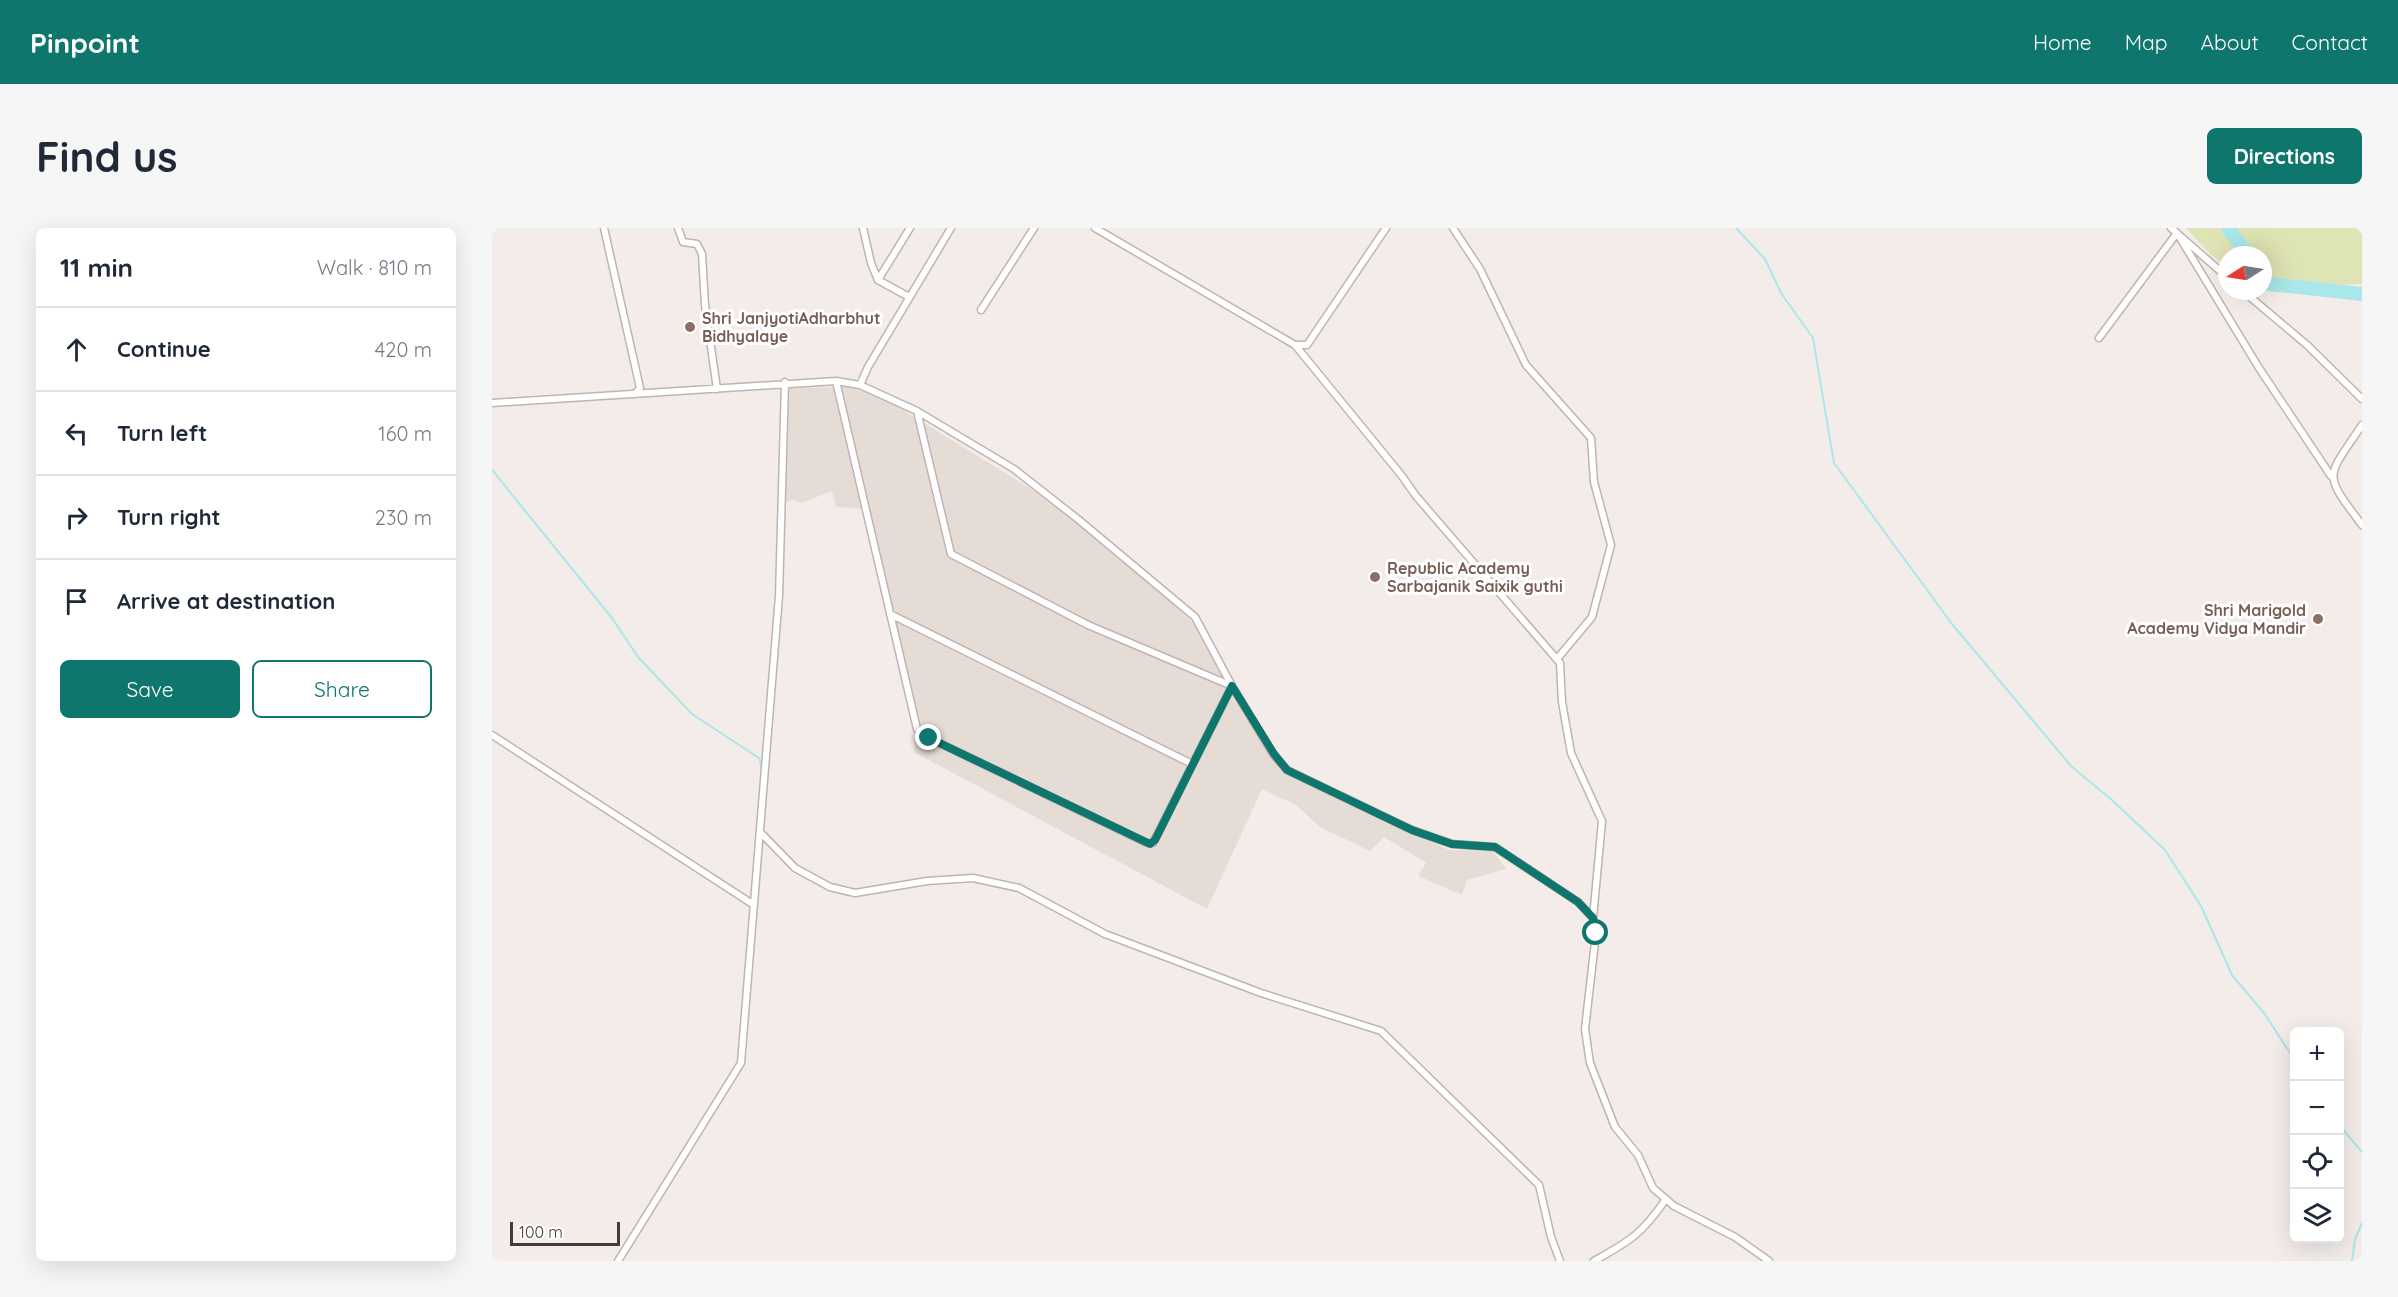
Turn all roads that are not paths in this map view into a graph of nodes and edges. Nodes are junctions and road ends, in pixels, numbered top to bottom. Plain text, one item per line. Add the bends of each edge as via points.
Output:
1 (604, 228) edge
2 (678, 228) edge
3 (863, 228) edge
4 (910, 228) edge
5 (951, 228) edge
6 (1034, 228) edge
7 (1095, 228) edge
8 (1386, 228) edge
9 (1453, 228) edge
10 (2171, 228) edge
11 (2177, 233) junction
12 (2218, 269) edge
13 (878, 280) junction
14 (909, 297) junction
15 (2254, 300) edge
16 (981, 310) dead end
17 (2099, 338) dead end
18 (1295, 345) junction
19 (836, 381) junction
20 (784, 382) junction
21 (860, 385) junction
22 (717, 389) junction
23 (635, 394) junction
24 (2362, 399) edge
25 (492, 403) edge
26 (917, 411) junction
27 (2362, 425) edge
28 (2331, 476) junction
29 (2362, 525) edge
30 (890, 614) junction
31 (1557, 659) junction
32 (1232, 686) junction
33 (492, 735) edge
34 (1192, 764) junction
35 (760, 832) junction
36 (754, 904) junction
37 (1593, 918) junction
38 (1666, 1199) junction
39 (618, 1261) edge
40 (1560, 1261) edge
41 (1594, 1261) edge
42 (1769, 1261) edge

1 - 23 street via 640,388
2 - 22 street via 683,242 697,244 702,255
3 - 13 street
4 - 13 street
5 - 14 street
6 - 16 street
7 - 18 street
8 - 18 street via 1307,345
9 - 31 street via 1480,269 1526,365 1591,438 1594,482 1611,544 1592,617
10 - 11 street
11 - 12 street
11 - 17 street
11 - 28 street via 2259,368
13 - 14 street
14 - 21 street
15 - 24 street
18 - 31 street via 1416,496
19 - 20 street
19 - 21 street
19 - 30 street
20 - 22 street
20 - 35 street via 779,596
21 - 26 street
22 - 23 street
23 - 25 street
26 - 32 street via 1014,469 1195,617
26 - 32 street via 951,554 1088,625
27 - 28 street
28 - 29 street
30 - 34 street
30 - 34 street via 918,729 929,738 1150,844
31 - 37 street via 1571,753 1602,821
32 - 34 street
32 - 37 street via 1287,770 1412,830 1452,844 1495,847 1578,902
33 - 36 street
35 - 36 street
35 - 40 street via 795,868 830,887 855,893 974,878 1019,888 1105,934 1261,993 1381,1031 1539,1185
36 - 39 street via 741,1063
37 - 38 street via 1596,933 1585,1029 1590,1063 1615,1127 1638,1155 1653,1188
38 - 41 street via 1635,1239
38 - 42 street via 1735,1237

